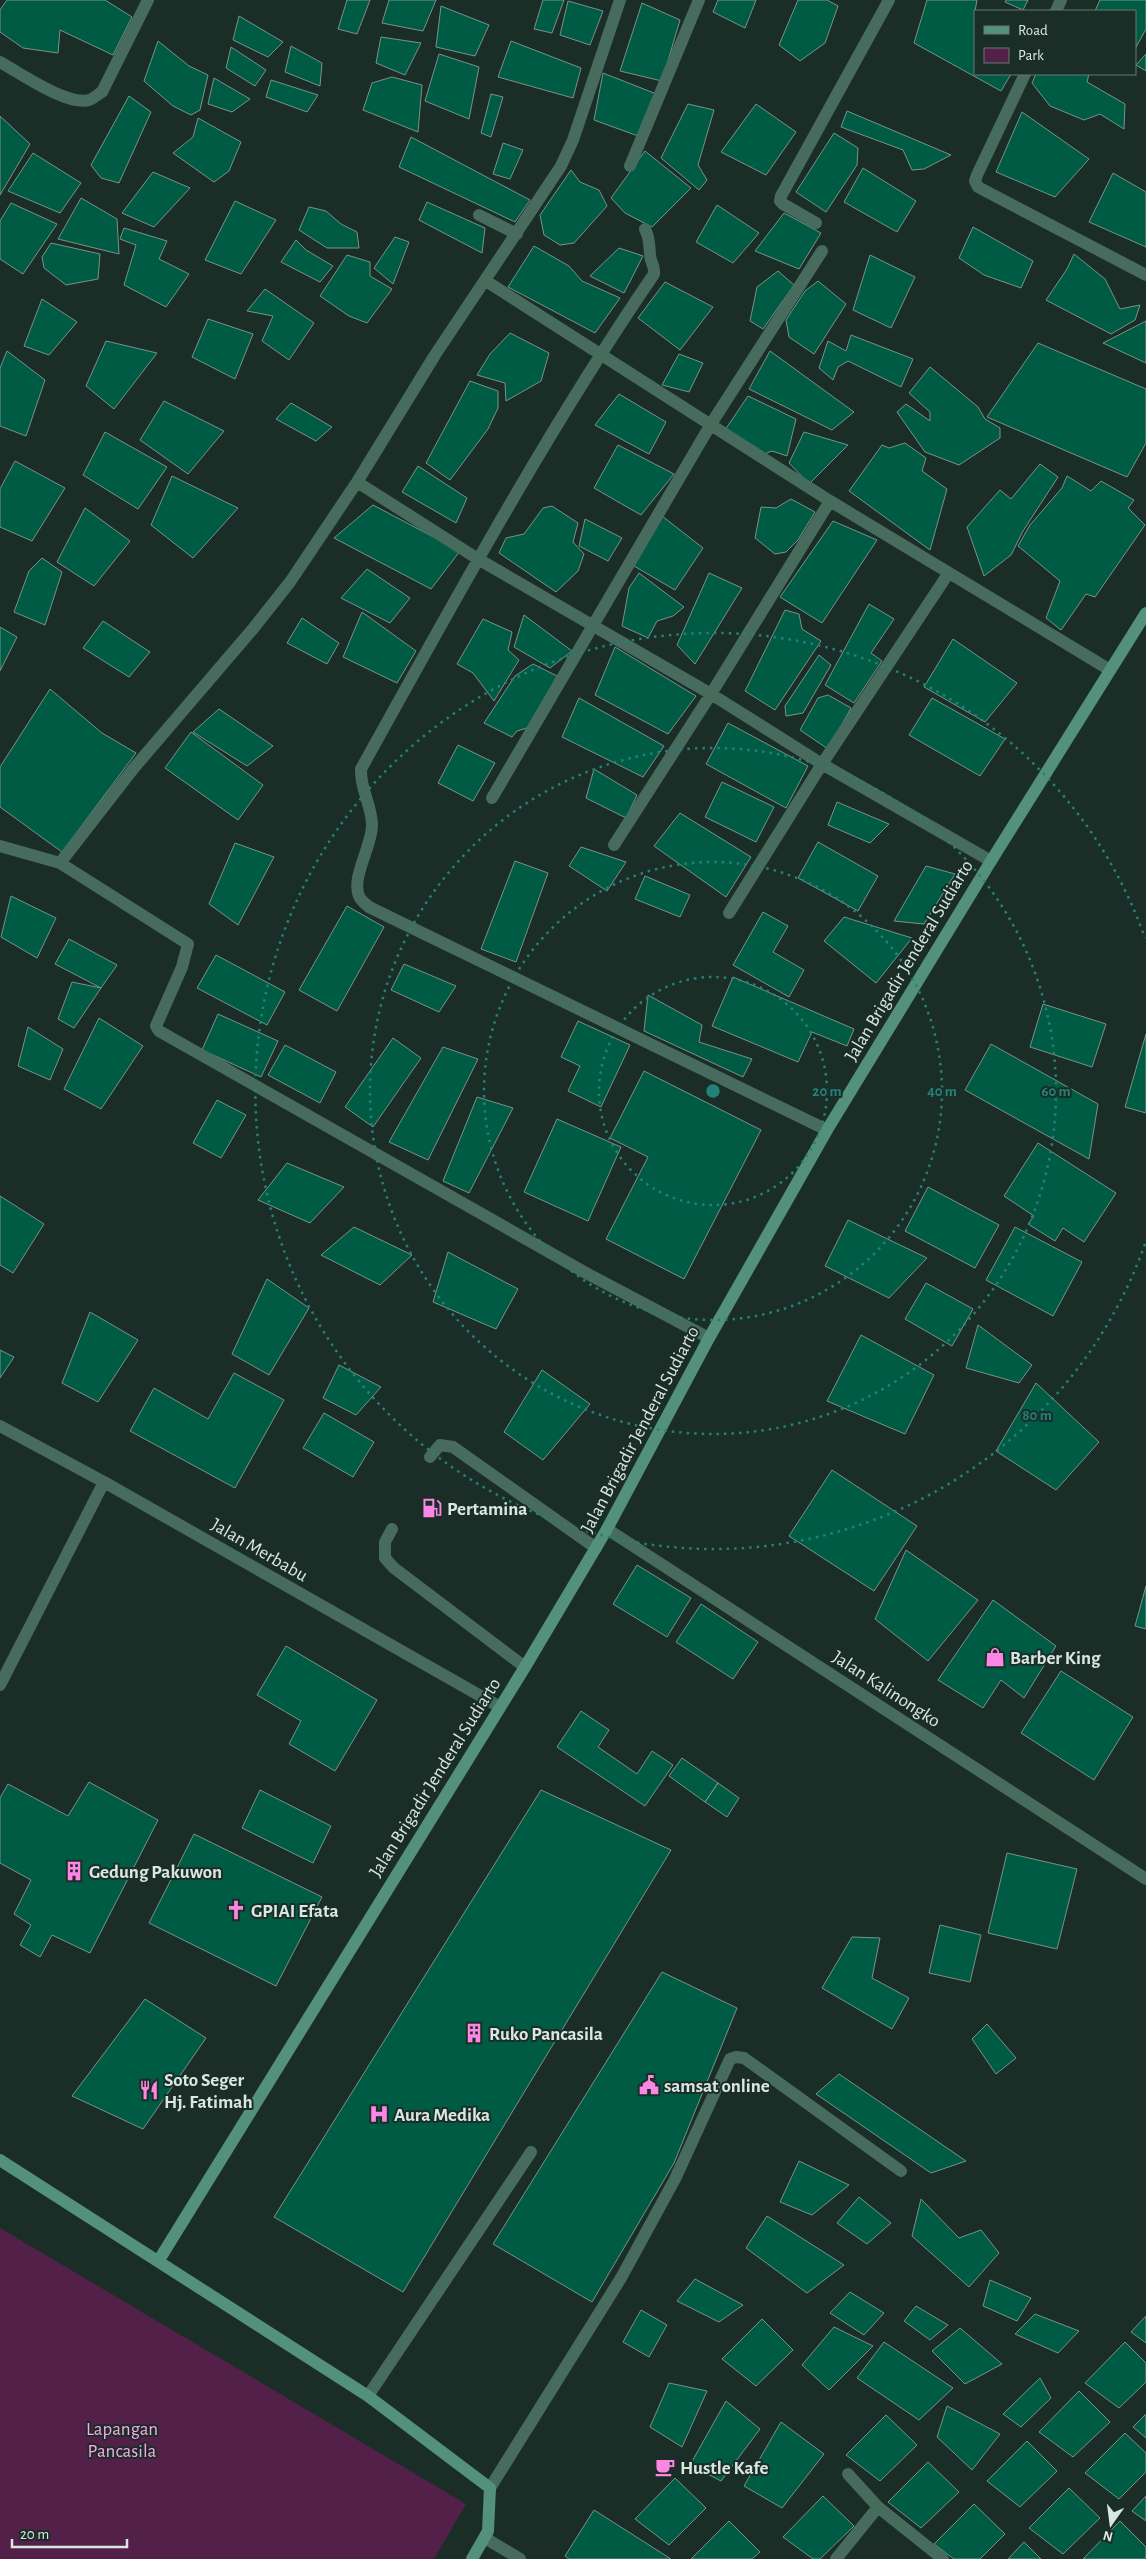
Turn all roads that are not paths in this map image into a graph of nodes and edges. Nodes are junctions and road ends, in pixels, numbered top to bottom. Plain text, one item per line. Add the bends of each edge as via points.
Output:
1 (148, 0) edge
2 (620, 0) edge
3 (699, 0) edge
4 (889, 0) edge
5 (0, 62) edge
6 (1025, 75) edge
7 (630, 166) dead end
8 (479, 214) dead end
9 (816, 223) dead end
10 (646, 229) dead end
11 (516, 234) junction
12 (822, 251) dead end
13 (1146, 275) edge
14 (486, 281) junction
15 (601, 354) junction
16 (711, 424) junction
17 (357, 482) junction
18 (830, 502) junction
19 (478, 559) junction
20 (948, 574) junction
21 (1146, 613) edge
22 (594, 625) junction
23 (1110, 670) junction
24 (711, 694) junction
25 (822, 764) junction
26 (492, 798) dead end
27 (614, 845) dead end
28 (0, 846) edge
29 (991, 860) junction
30 (60, 863) junction
31 (729, 913) dead end
32 (827, 1130) junction
33 (709, 1338) junction
34 (0, 1426) edge
35 (430, 1457) dead end
36 (104, 1482) junction
37 (392, 1529) dead end
38 (607, 1529) junction
39 (596, 1548) junction
40 (525, 1667) junction
41 (0, 1685) edge
42 (500, 1707) junction
43 (1146, 1879) edge
44 (531, 2152) dead end
45 (0, 2160) edge
46 (901, 2171) dead end
47 (159, 2260) junction
48 (368, 2396) junction
49 (848, 2474) dead end
50 (490, 2488) junction
51 (878, 2507) junction
52 (484, 2538) junction
53 (472, 2559) edge
54 (520, 2559) edge
55 (836, 2559) edge
56 (943, 2559) edge

1 - 5 street via 102,92 90,100 62,95
2 - 11 street via 573,140 561,166
3 - 7 street
4 - 9 street via 781,196 783,204
6 - 13 street via 977,176 978,187
8 - 11 street
10 - 15 street via 651,240 654,274
11 - 14 street
12 - 16 street
14 - 15 street
14 - 17 street via 435,355
15 - 16 street
15 - 19 street
16 - 18 street
16 - 22 street
17 - 19 street
17 - 30 street via 290,582 133,769
18 - 20 street
18 - 24 street
19 - 22 street
19 - 32 street via 361,769 372,837 357,881 359,896 369,907
20 - 23 street
20 - 25 street
21 - 23 street, Jalan Brigadir Jenderal Sudiarto
22 - 24 street
22 - 26 street
23 - 29 street, Jalan Brigadir Jenderal Sudiarto
24 - 25 street
24 - 27 street
25 - 29 street
25 - 31 street
28 - 30 street
29 - 32 street, Jalan Brigadir Jenderal Sudiarto
30 - 33 street via 188,944 182,967 156,1026 159,1032 586,1273
32 - 33 street, Jalan Brigadir Jenderal Sudiarto
33 - 38 street, Jalan Brigadir Jenderal Sudiarto
34 - 36 street, Jalan Merbabu
35 - 39 street via 440,1445 453,1447
36 - 41 street
36 - 42 street, Jalan Merbabu
37 - 40 street via 385,1542 385,1558 394,1568
38 - 39 street, Jalan Brigadir Jenderal Sudiarto
38 - 43 street, Jalan Kalinongko
39 - 40 street, Jalan Brigadir Jenderal Sudiarto
40 - 42 street, Jalan Brigadir Jenderal Sudiarto
42 - 47 street, Jalan Brigadir Jenderal Sudiarto
44 - 48 street
45 - 47 street
46 - 50 street via 744,2058 736,2056 730,2059 675,2180 621,2278
47 - 48 street
48 - 50 street
49 - 51 street
50 - 52 street via 490,2520
51 - 55 street
51 - 56 street
52 - 53 street
52 - 54 street

